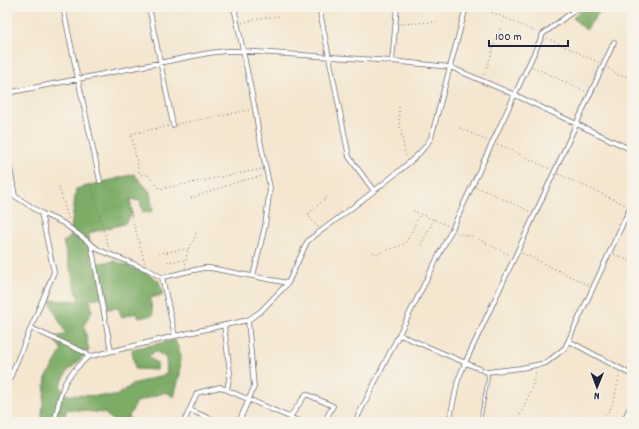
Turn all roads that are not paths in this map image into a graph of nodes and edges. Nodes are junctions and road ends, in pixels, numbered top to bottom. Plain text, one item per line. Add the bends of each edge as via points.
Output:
1 (63, 7) edge
2 (149, 7) edge
3 (234, 7) edge
4 (319, 7) edge
5 (396, 7) edge
6 (466, 7) edge
7 (579, 7) edge
8 (614, 42) dead end
9 (243, 51) junction
10 (329, 57) junction
11 (392, 61) junction
12 (160, 63) junction
13 (450, 67) junction
14 (78, 80) junction
15 (7, 93) edge
16 (515, 95) junction
17 (577, 124) junction
18 (172, 125) road end
19 (632, 150) edge
20 (7, 151) edge
21 (100, 181) dead end
22 (7, 191) edge
23 (374, 192) junction
24 (15, 196) junction
25 (631, 206) edge
26 (40, 213) junction
27 (91, 244) junction
28 (253, 276) junction
29 (162, 277) junction
30 (288, 284) junction
31 (248, 320) junction
32 (224, 325) junction
33 (31, 328) junction
34 (400, 335) junction
35 (175, 336) junction
36 (569, 341) junction
37 (111, 351) junction
38 (88, 357) junction
39 (465, 363) junction
40 (487, 372) junction
41 (632, 375) edge
42 (7, 385) edge
43 (227, 390) junction
44 (249, 399) junction
45 (632, 403) edge
46 (190, 410) junction
47 (290, 417) junction
48 (54, 422) edge
49 (184, 422) edge
50 (218, 422) edge
51 (239, 422) edge
52 (301, 422) edge
53 (324, 422) edge
54 (355, 422) edge
55 (449, 422) edge
56 (480, 422) edge
57 (623, 422) edge

1 - 14 street
2 - 12 street
3 - 9 street
4 - 10 street
5 - 11 street
6 - 13 street
7 - 16 street via 543,34
8 - 17 street
9 - 10 street
9 - 12 street via 209,53
9 - 28 street via 270,188 265,226
10 - 11 street
10 - 23 street via 349,156
11 - 13 street
12 - 14 street
12 - 18 street
13 - 16 street
13 - 23 street via 427,145
14 - 15 street
14 - 21 street
16 - 17 street
16 - 34 street
17 - 19 street
17 - 39 street
20 - 24 street
22 - 24 street
23 - 30 street via 307,242
24 - 26 street
25 - 36 street
26 - 27 street via 63,223
26 - 33 street via 54,272
27 - 29 street via 99,250
27 - 37 street
28 - 29 street via 204,268
28 - 30 street
29 - 35 street
30 - 31 street via 261,311
31 - 32 street
31 - 44 street via 254,387
32 - 35 street
32 - 43 street via 230,373
33 - 38 street via 86,353
33 - 42 street
34 - 39 street
34 - 54 street
35 - 37 street
36 - 40 street via 565,348 546,363
36 - 41 street
37 - 38 street
38 - 48 street via 65,382
39 - 40 street
39 - 55 street via 458,380
40 - 56 lane
43 - 44 street
43 - 46 street via 220,387 197,393
44 - 47 street
44 - 51 street
45 - 57 street
46 - 49 street
46 - 50 street
47 - 52 street
47 - 53 street via 306,394 333,406

